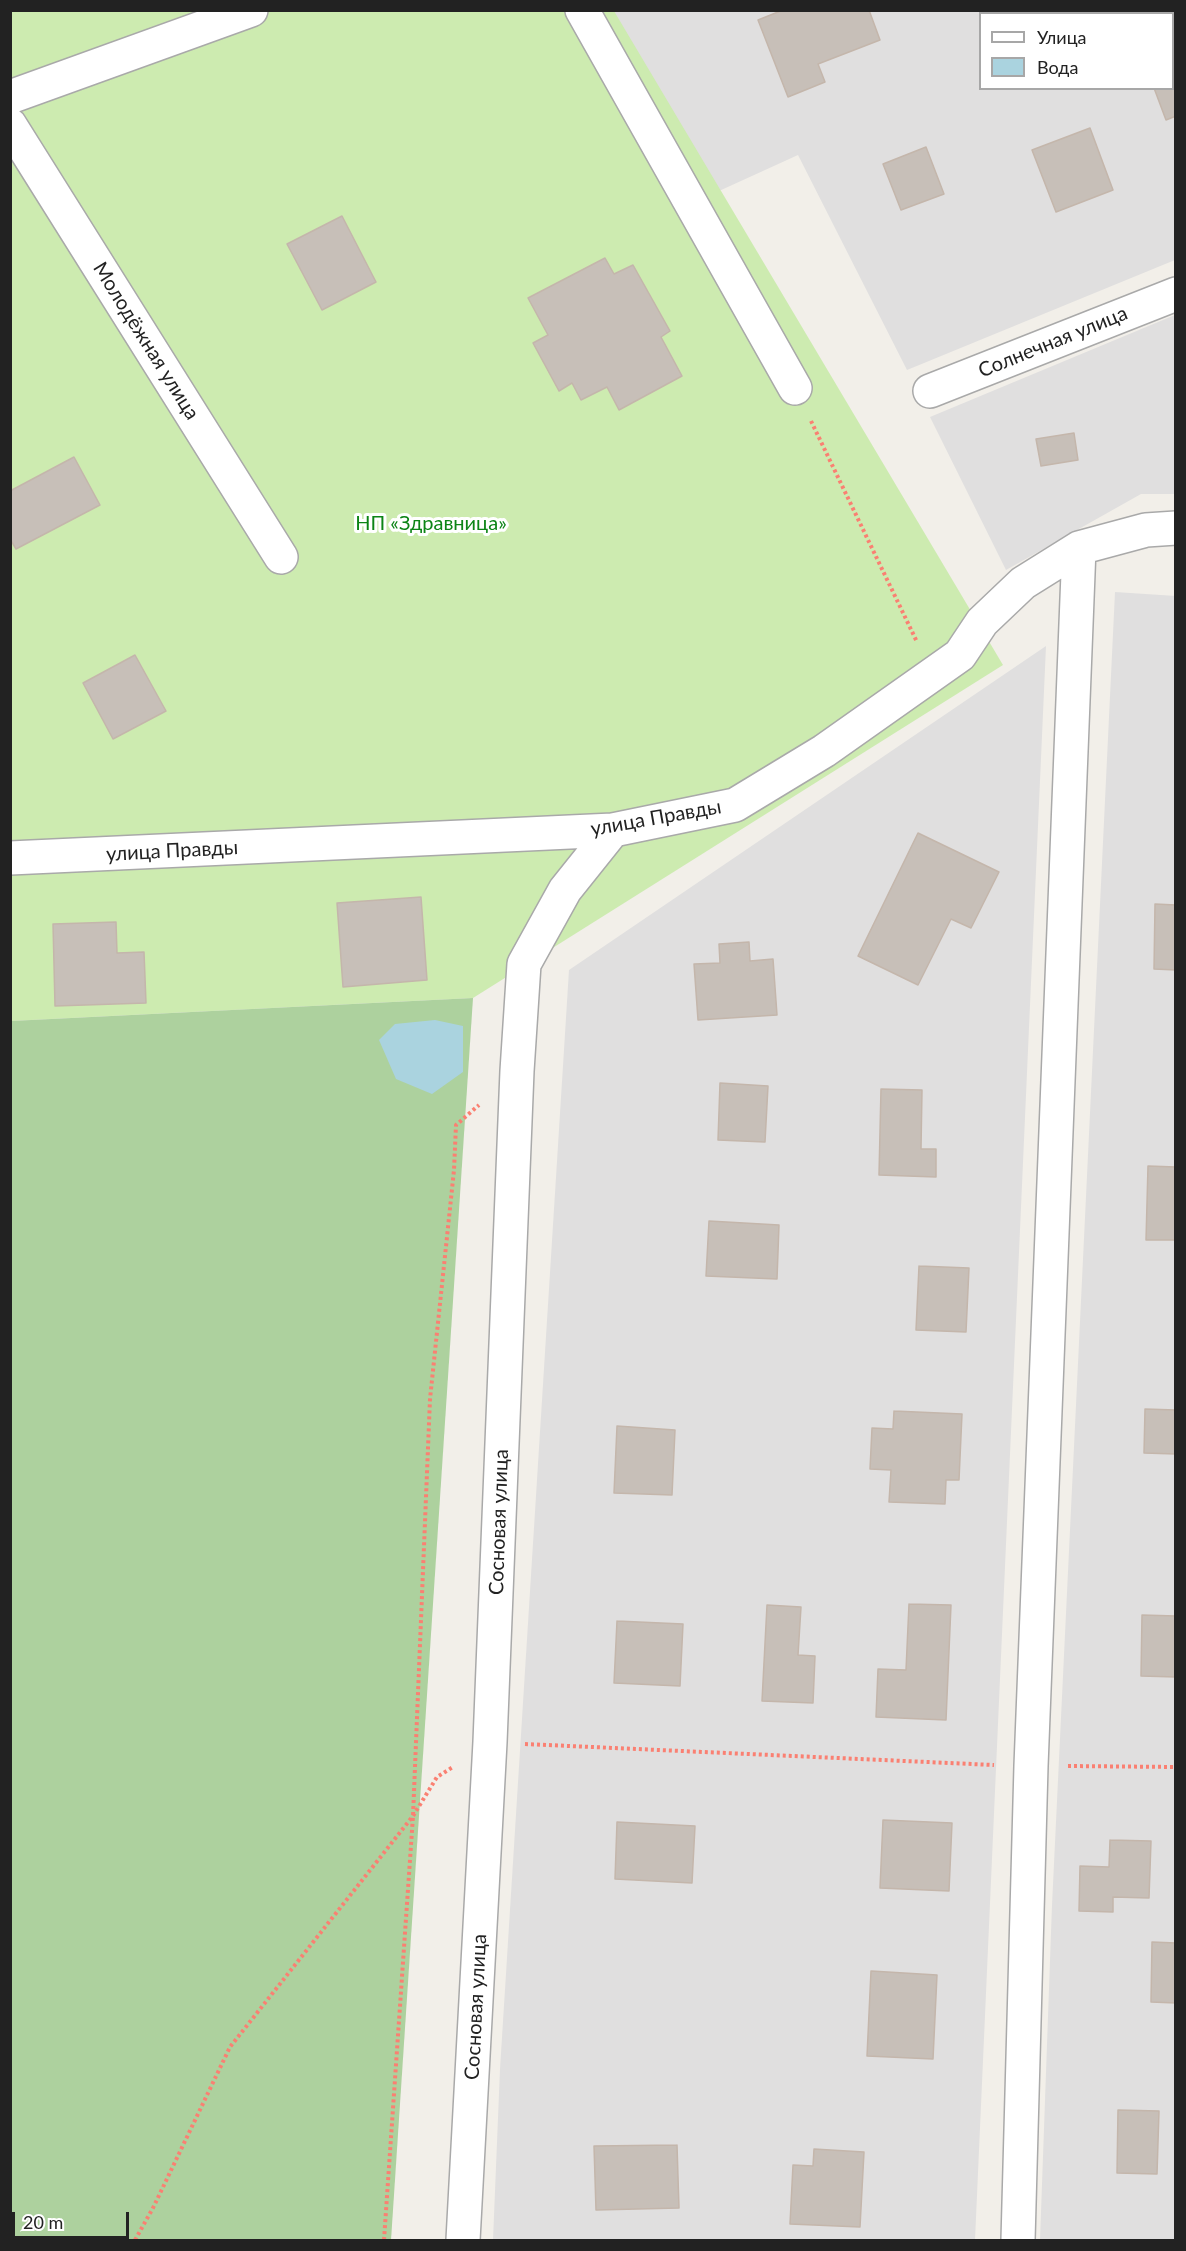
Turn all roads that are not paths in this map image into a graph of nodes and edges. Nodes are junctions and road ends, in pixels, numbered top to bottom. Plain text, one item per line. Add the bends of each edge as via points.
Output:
1 (251, 10) edge
2 (582, 10) edge
3 (10, 98) edge
4 (10, 125) edge
5 (1176, 294) edge
6 (795, 388) road end
7 (930, 390) dead end
8 (1176, 528) edge
9 (1079, 548) junction
10 (281, 557) dead end
11 (613, 830) junction
12 (10, 858) edge
13 (463, 2241) edge
14 (1018, 2241) edge

1 - 3 street
2 - 6 street
4 - 10 street, Молодёжная улица
5 - 7 street, Солнечная улица
8 - 9 street, улица Правды via 1146,530
9 - 11 street, улица Правды via 1023,583 982,622 960,655 824,751 735,805
9 - 14 street via 1031,1766
11 - 12 street, улица Правды
11 - 13 street, Сосновая улица via 565,890 524,964 490,1742

